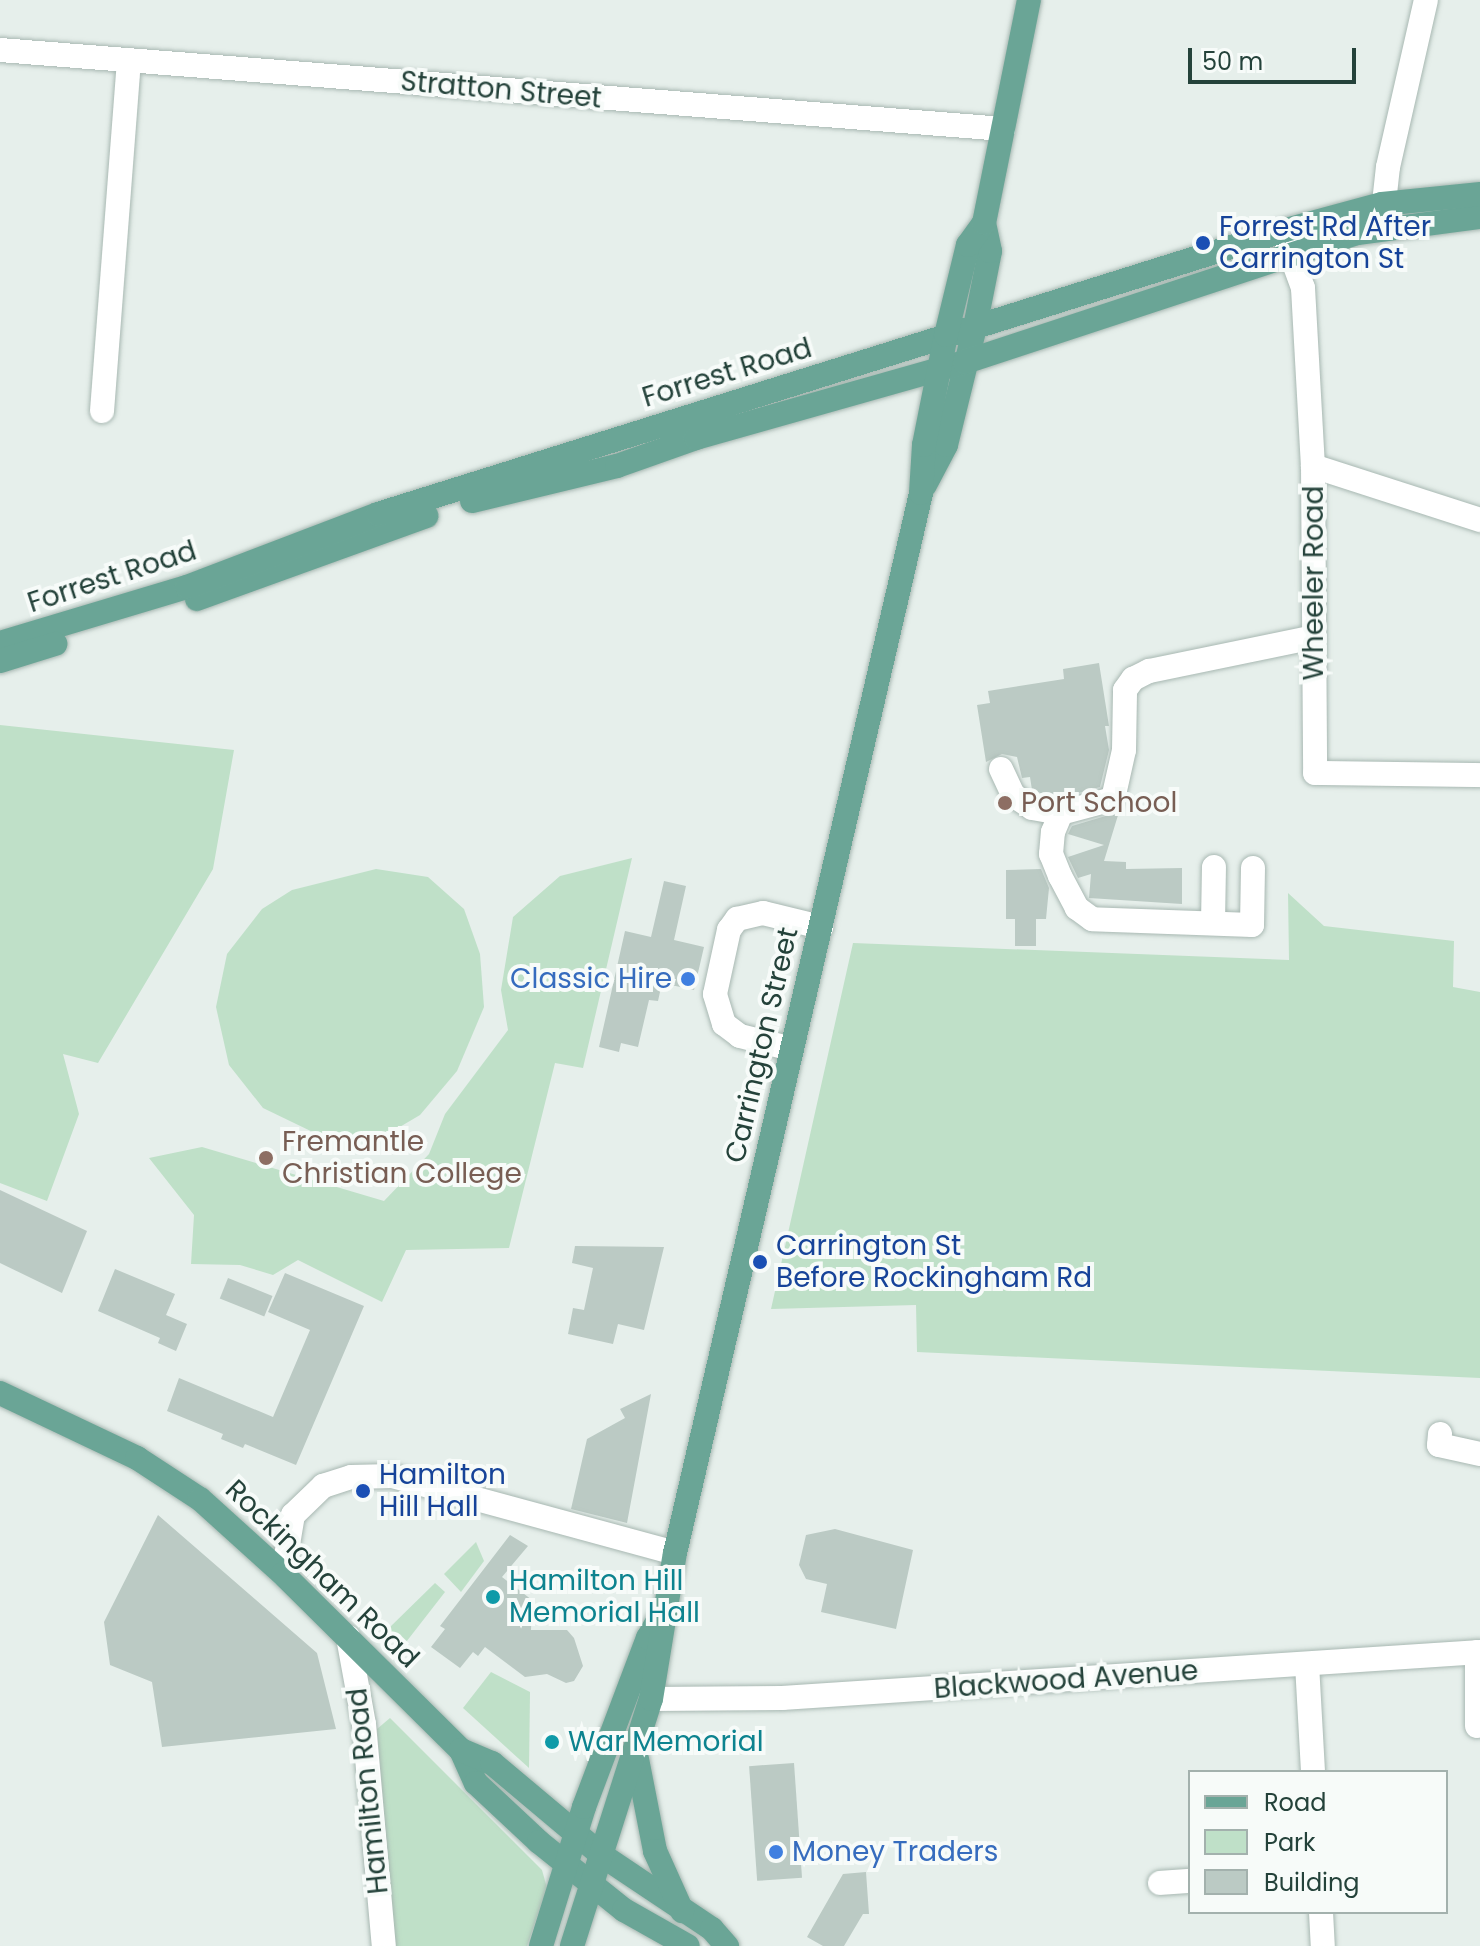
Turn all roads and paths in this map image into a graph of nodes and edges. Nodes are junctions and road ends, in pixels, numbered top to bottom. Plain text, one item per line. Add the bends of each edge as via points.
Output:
1 (1029, 0) edge
2 (1426, 0) edge
3 (0, 50) edge
4 (129, 60) junction
5 (1003, 129) junction
6 (1480, 194) edge
7 (1382, 216) junction
8 (1480, 217) edge
9 (984, 223) junction
10 (1282, 231) junction
11 (1292, 255) junction
12 (975, 327) junction
13 (946, 335) junction
14 (965, 362) junction
15 (938, 370) junction
16 (102, 411) dead end
17 (1313, 466) junction
18 (921, 493) junction
19 (1480, 520) edge
20 (1314, 637) junction
21 (0, 643) edge
22 (0, 661) edge
23 (1001, 769) dead end
24 (1480, 775) edge
25 (1061, 813) junction
26 (1214, 867) dead end
27 (1253, 868) dead end
28 (1213, 923) junction
29 (821, 927) junction
30 (792, 1049) junction
31 (0, 1393) edge
32 (1440, 1434) dead end
33 (1480, 1454) edge
34 (675, 1553) junction
35 (283, 1574) junction
36 (663, 1612) junction
37 (348, 1637) junction
38 (1479, 1652) edge
39 (1307, 1664) junction
40 (651, 1699) junction
41 (1477, 1726) dead end
42 (461, 1750) junction
43 (636, 1753) junction
44 (1313, 1770) edge
45 (575, 1832) junction
46 (603, 1856) junction
47 (566, 1866) junction
48 (1188, 1881) edge
49 (1160, 1883) dead end
50 (593, 1888) junction
51 (682, 1911) junction
52 (1321, 1914) edge
53 (384, 1946) edge
54 (541, 1946) edge
55 (572, 1946) edge
56 (688, 1946) edge
57 (727, 1946) edge
58 (1323, 1946) edge

1 - 5 main road, Carrington Street
2 - 7 street
3 - 4 street, Stratton Street
4 - 5 street, Stratton Street
4 - 16 street
5 - 9 main road, Carrington Street
6 - 7 main road, Forrest Road
7 - 8 main road, Forrest Road
7 - 10 main road, Forrest Road
7 - 11 main road, Forrest Road
9 - 12 main road, Carrington Street via 990,251
9 - 13 main road, Carrington Street via 968,245
10 - 11 street, Wheeler Road
10 - 12 main road, Forrest Road
11 - 14 main road, Forrest Road
11 - 17 street, Wheeler Road via 1303,288
12 - 13 main road, Forrest Road
12 - 14 main road, Carrington Street
13 - 15 main road, Carrington Street
13 - 21 main road, Forrest Road via 378,514 187,587
14 - 15 main road, Forrest Road
14 - 18 main road, Carrington Street via 946,445
15 - 18 main road, Carrington Street
15 - 22 main road, Forrest Road via 696,438 617,466 449,508 201,598
17 - 19 street
17 - 20 street, Wheeler Road
18 - 29 main road, Carrington Street
20 - 24 street, Wheeler Road via 1315,773
20 - 25 street via 1149,671 1133,679 1125,690 1124,750 1113,799
23 - 25 street via 1013,795 1032,808
25 - 28 street via 1051,854 1077,908 1092,919
26 - 28 street
27 - 28 street via 1252,925
29 - 30 main road, Carrington Street
29 - 30 street via 763,913 737,919 729,930 715,994 724,1024 740,1036
30 - 34 main road, Carrington Street
31 - 35 main road, Rockingham Road via 137,1458 200,1499
32 - 33 street via 1439,1445
34 - 35 street via 456,1491 392,1476 351,1477 323,1486 293,1515
34 - 36 main road, Carrington Street
35 - 37 main road, Rockingham Road
36 - 40 main road, Carrington Street via 664,1642
36 - 45 main road, Carrington Street via 648,1638
37 - 42 main road, Rockingham Road
37 - 53 street, Hamilton Road via 364,1724
38 - 39 street, Blackwood Avenue
38 - 41 street
39 - 40 street, Blackwood Avenue via 782,1698
39 - 44 street
40 - 43 main road, Carrington Street
42 - 45 main road, Rockingham Road via 492,1763
42 - 47 main road, Rockingham Road via 476,1783
43 - 46 main road, Carrington Street
43 - 51 main road via 655,1851
45 - 46 main road, Rockingham Road
45 - 47 main road, Carrington Street
46 - 50 main road, Carrington Street
46 - 51 main road, Rockingham Road
47 - 50 main road, Rockingham Road
47 - 54 main road, Carrington Street
48 - 49 street
50 - 55 main road, Carrington Street
50 - 56 main road, Rockingham Road
51 - 57 main road, Rockingham Road
52 - 58 street

